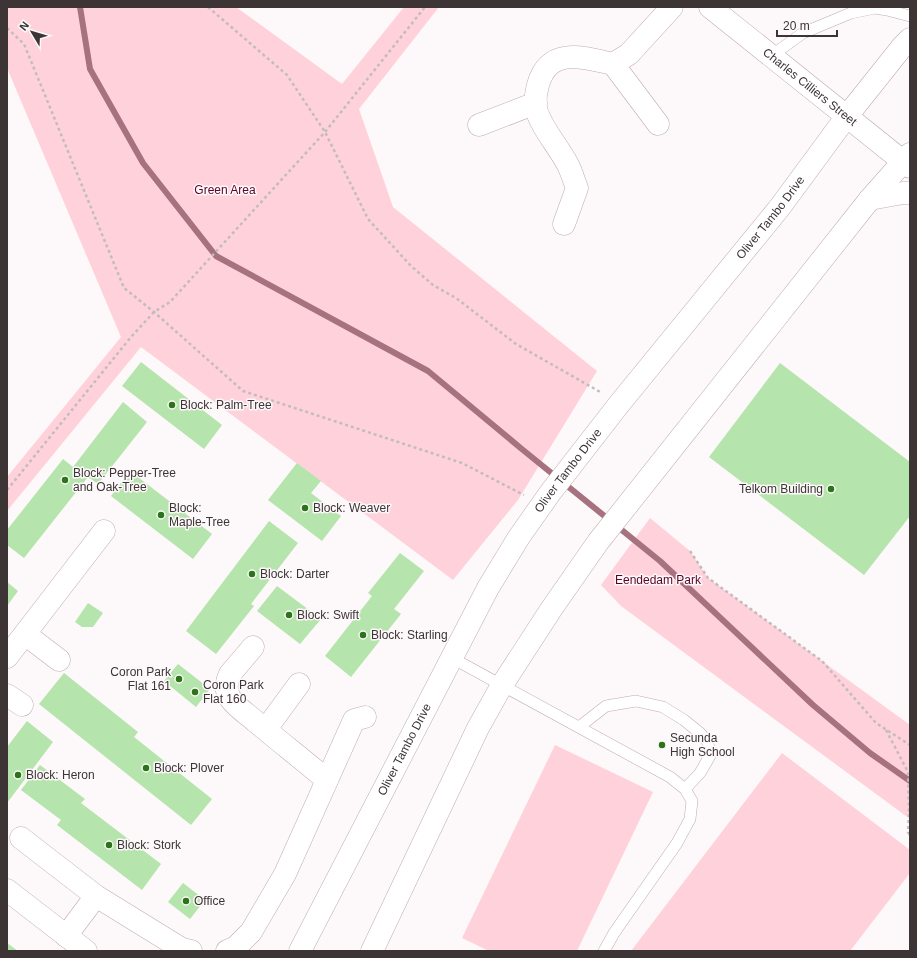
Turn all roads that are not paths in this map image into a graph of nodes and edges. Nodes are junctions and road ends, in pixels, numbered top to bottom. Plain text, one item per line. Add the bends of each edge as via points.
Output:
1 (672, 7) edge
2 (711, 7) edge
3 (910, 16) edge
4 (910, 40) edge
5 (771, 56) junction
6 (612, 64) junction
7 (536, 103) junction
8 (847, 116) junction
9 (658, 124) dead end
10 (479, 125) dead end
11 (908, 161) edge
12 (910, 192) edge
13 (870, 199) junction
14 (564, 224) dead end
15 (104, 531) dead end
16 (25, 634) junction
17 (253, 647) dead end
18 (7, 657) edge
19 (452, 658) junction
20 (59, 660) dead end
21 (299, 684) dead end
22 (502, 685) junction
23 (365, 716) dead end
24 (579, 727) junction
25 (266, 730) junction
26 (327, 780) junction
27 (685, 789) junction
28 (21, 838) dead end
29 (7, 890) edge
30 (96, 896) junction
31 (66, 936) junction
32 (86, 951) edge
33 (190, 951) edge
34 (227, 951) edge
35 (300, 951) edge
36 (372, 951) edge
37 (604, 951) edge

1 - 6 street via 629,54
2 - 5 street, Charles Cilliers Street
3 - 5 lane via 875,8 851,13 803,33
4 - 8 street, Oliver Tambo Drive
5 - 8 street, Charles Cilliers Street
6 - 7 street via 585,57 562,57 547,66 536,92
6 - 9 street
7 - 10 street
7 - 14 street via 536,111 568,165 577,188
8 - 11 street, Charles Cilliers Street
8 - 19 street, Oliver Tambo Drive via 780,207 620,402 546,498 488,588
11 - 13 street
12 - 13 street
13 - 22 street via 598,542
15 - 16 street
16 - 18 street
16 - 20 street
17 - 25 street via 230,674 226,688 235,704
19 - 22 lane
19 - 35 street, Oliver Tambo Drive
21 - 25 street
22 - 24 lane
22 - 36 street via 478,728
23 - 26 street via 354,720
24 - 27 lane via 652,766
24 - 27 lane via 606,706 636,701 663,707 684,720 707,741 711,754 700,773
25 - 26 street
26 - 34 street via 285,874 251,932 236,947
27 - 37 lane via 692,801 690,820
28 - 30 street
29 - 31 street
30 - 31 street
30 - 33 street via 182,949
31 - 32 street

